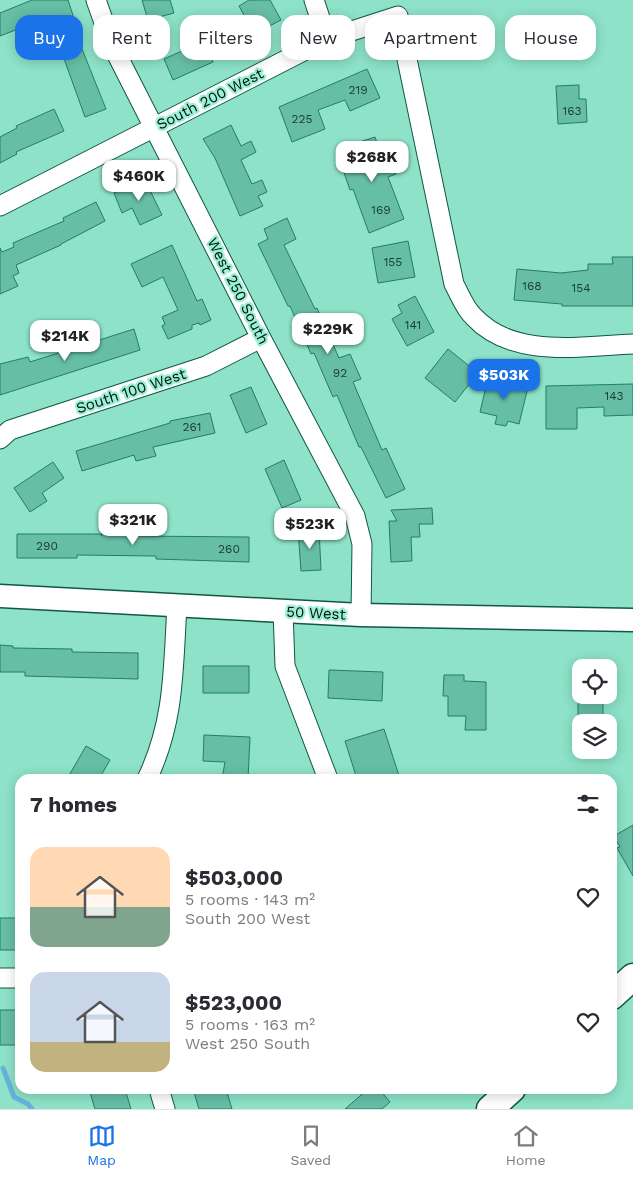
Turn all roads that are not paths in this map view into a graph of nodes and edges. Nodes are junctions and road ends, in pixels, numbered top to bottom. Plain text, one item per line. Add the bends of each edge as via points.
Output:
1 (96, 0) edge
2 (314, 0) edge
3 (319, 15) edge
4 (355, 31) edge
5 (287, 60) edge
6 (155, 127) junction
7 (0, 206) edge
8 (261, 338) junction
9 (633, 344) edge
10 (0, 439) edge
11 (0, 596) edge
12 (177, 606) junction
13 (283, 611) junction
14 (361, 616) junction
15 (633, 620) edge
16 (149, 774) edge
17 (326, 774) edge
18 (633, 977) edge
19 (0, 978) edge
20 (15, 978) edge
21 (617, 991) edge
22 (160, 1094) edge
23 (506, 1094) edge
24 (165, 1109) edge
25 (490, 1109) edge

1 - 6 street, West 250 South via 112,45
2 - 3 street
4 - 9 street, South 200 West via 398,16 454,284 473,316 491,332 519,344
5 - 6 street, South 200 West
6 - 7 street, South 200 West
6 - 8 street, West 250 South
8 - 10 street, South 100 West via 206,366 10,430
8 - 14 street, West 250 South via 355,516 362,544
11 - 12 street, 50 West
12 - 13 street, 50 West
12 - 16 street via 171,705 160,752
13 - 14 street, 50 West
13 - 17 street via 285,666
14 - 15 street, 50 West
18 - 21 main road
19 - 20 street
22 - 24 street
23 - 25 main road

